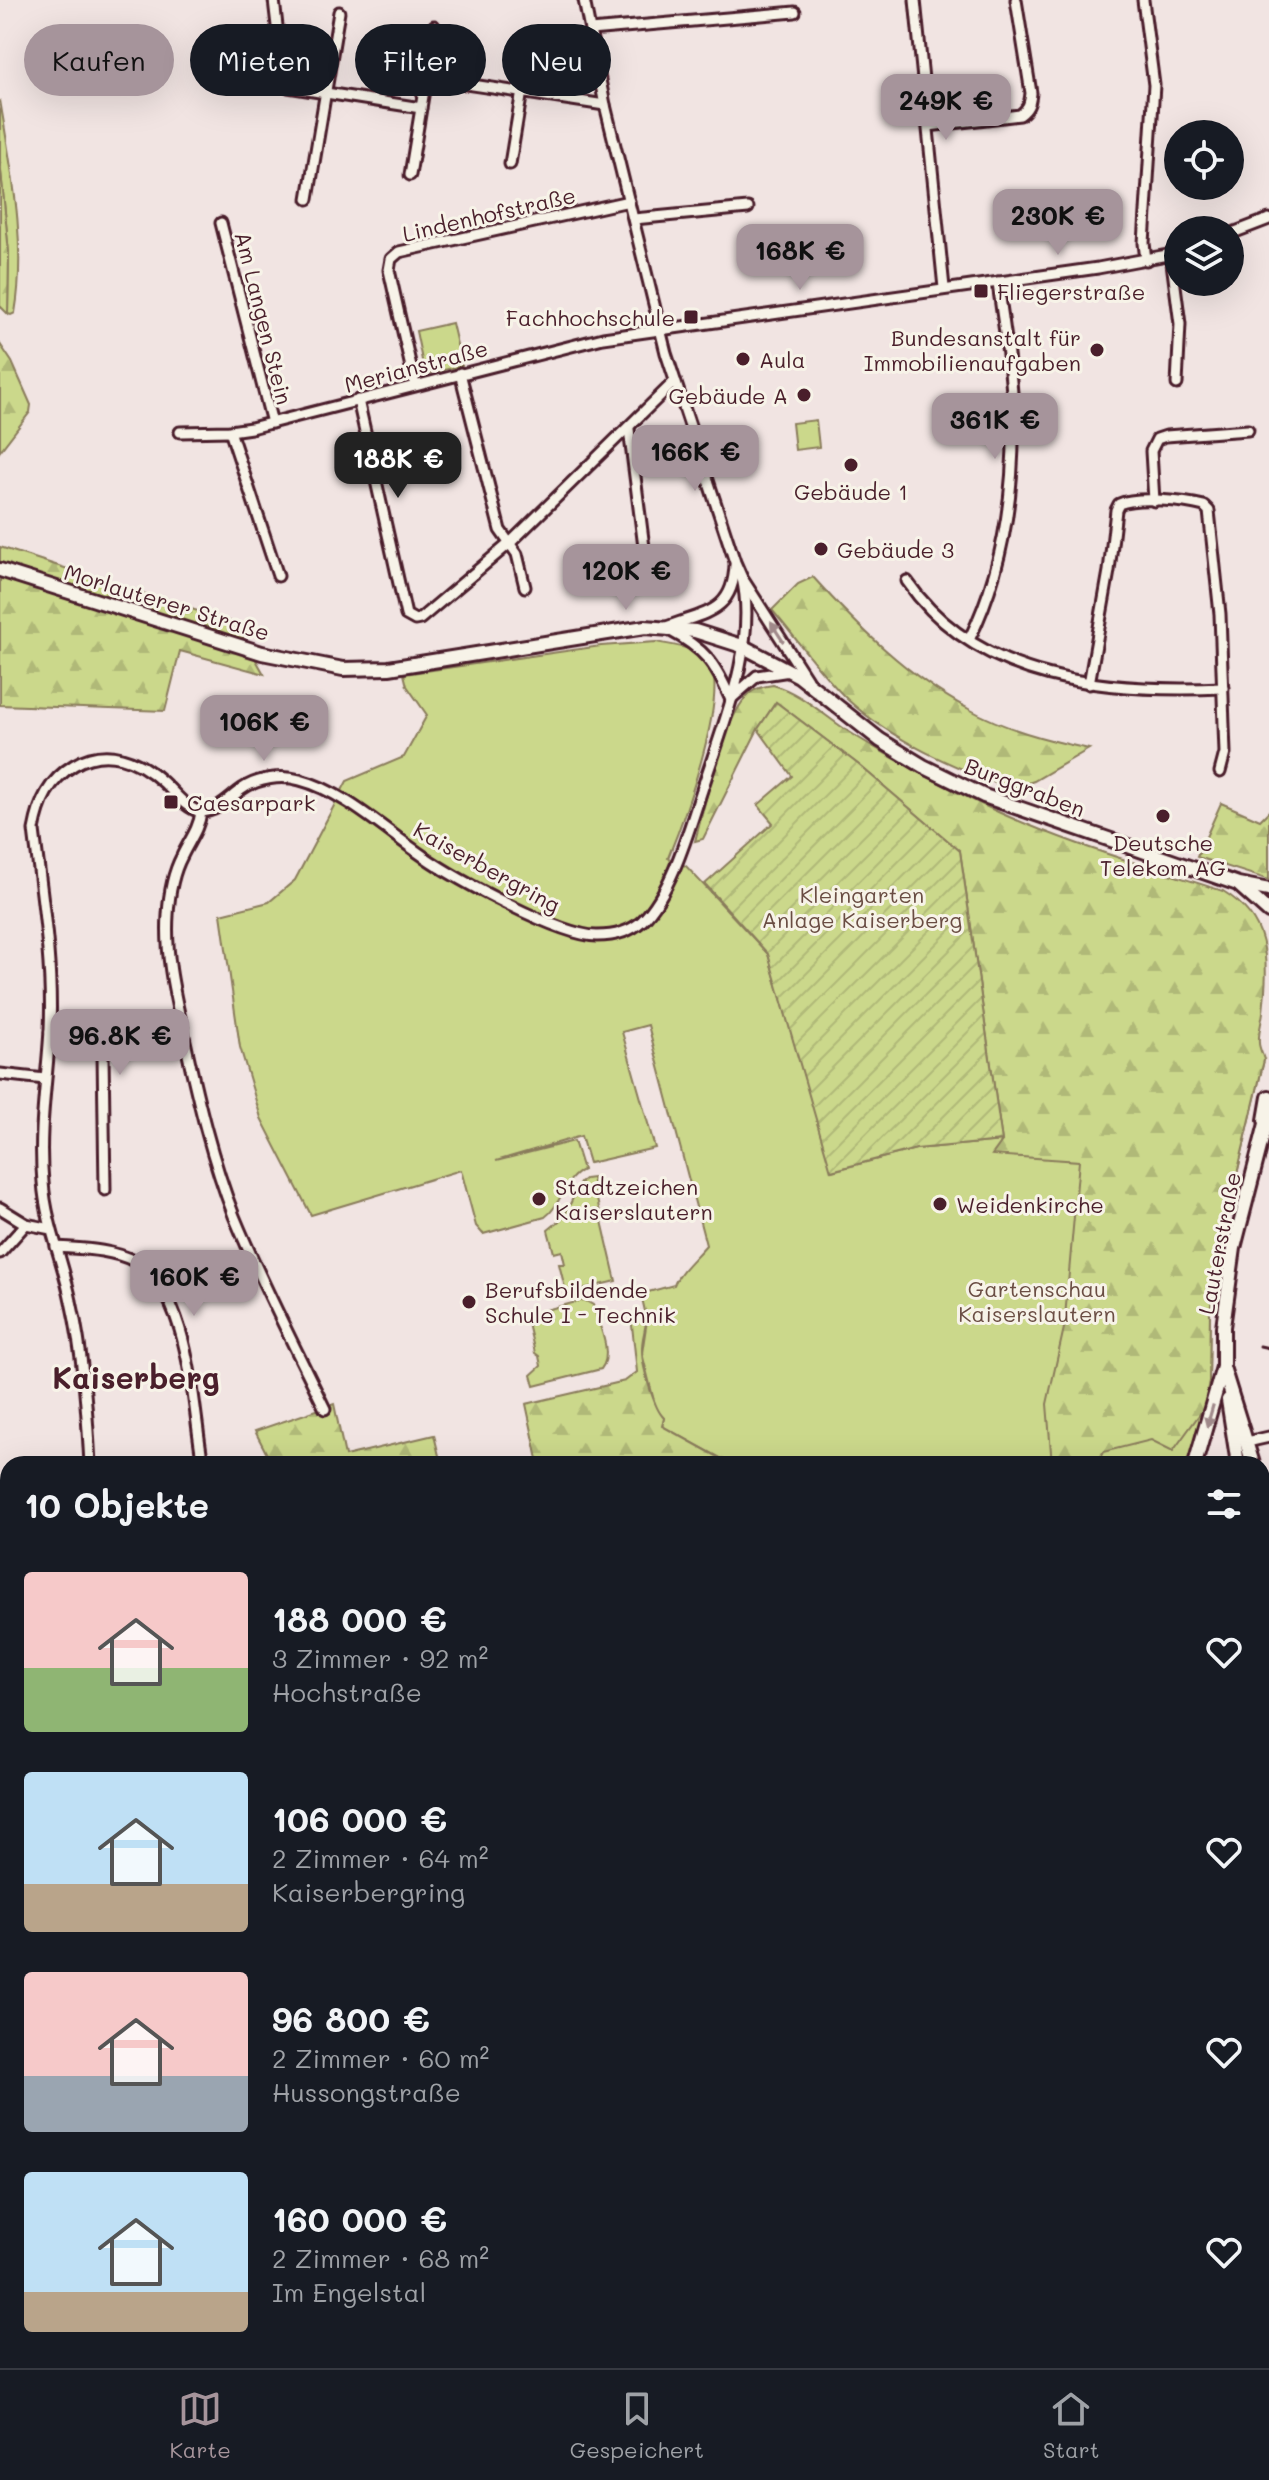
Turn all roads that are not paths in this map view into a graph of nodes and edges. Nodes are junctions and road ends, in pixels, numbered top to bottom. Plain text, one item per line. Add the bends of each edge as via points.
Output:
1 (274, 0) edge
2 (584, 0) edge
3 (915, 0) edge
4 (1016, 0) edge
5 (1143, 0) edge
6 (339, 12) dead end
7 (795, 12) dead end
8 (277, 24) edge
9 (337, 24) edge
10 (589, 24) edge
11 (611, 28) edge
12 (339, 94) edge
13 (325, 96) edge
14 (423, 96) edge
15 (520, 96) edge
16 (547, 96) edge
17 (603, 96) edge
18 (605, 105) junction
19 (421, 108) junction
20 (928, 126) junction
21 (510, 164) dead end
22 (410, 175) dead end
23 (308, 199) dead end
24 (629, 201) junction
25 (748, 208) dead end
26 (634, 219) junction
27 (1269, 219) edge
28 (221, 223) dead end
29 (1244, 229) edge
30 (1164, 256) edge
31 (1146, 260) junction
32 (998, 282) junction
33 (944, 288) junction
34 (1178, 296) edge
35 (660, 329) junction
36 (460, 373) junction
37 (675, 381) junction
38 (1177, 384) dead end
39 (415, 385) junction
40 (358, 400) junction
41 (272, 423) junction
42 (629, 429) junction
43 (1248, 430) dead end
44 (230, 431) junction
45 (180, 432) dead end
46 (1154, 501) junction
47 (510, 543) junction
48 (735, 562) junction
49 (646, 563) dead end
50 (0, 570) edge
51 (278, 576) dead end
52 (742, 578) junction
53 (907, 581) dead end
54 (525, 587) dead end
55 (664, 628) junction
56 (969, 640) junction
57 (742, 646) junction
58 (323, 666) joint
59 (791, 671) junction
60 (1089, 684) junction
61 (811, 686) junction
62 (1223, 688) junction
63 (731, 700) junction
64 (1220, 772) dead end
65 (201, 812) junction
66 (1238, 884) junction
67 (1269, 890) edge
68 (1269, 912) edge
69 (50, 1032) junction
70 (0, 1074) edge
71 (45, 1079) junction
72 (1269, 1097) edge
73 (1269, 1112) edge
74 (1264, 1127) junction
75 (105, 1190) dead end
76 (0, 1208) edge
77 (26, 1224) junction
78 (51, 1229) junction
79 (56, 1247) junction
80 (0, 1253) edge
81 (1223, 1367) junction
82 (325, 1409) dead end
83 (1269, 1437) edge
84 (1247, 1442) junction
85 (89, 1456) edge
86 (202, 1456) edge
87 (1197, 1456) edge
88 (1237, 1456) edge
89 (1251, 1456) edge

1 - 8 street
2 - 10 street
3 - 20 street
4 - 20 street via 1031,93 1026,110
5 - 31 street via 1154,85
6 - 9 street
7 - 11 street
12 - 19 street
13 - 23 street
14 - 19 street
15 - 21 street
16 - 18 street
17 - 18 street
18 - 24 street
19 - 22 street
20 - 33 street
24 - 26 street
24 - 39 street, Lindenhofstraße via 399,252 389,270
25 - 26 street
26 - 35 street
27 - 29 street
28 - 41 street, Am Langen Stein
30 - 31 street
31 - 32 street
32 - 33 street
32 - 56 street via 1013,409 1011,467 1003,541 992,586
33 - 35 street
34 - 38 street
35 - 36 street, Merianstraße
35 - 37 street
36 - 39 street, Merianstraße
36 - 47 street via 500,530
37 - 42 street
37 - 48 street
39 - 40 street, Merianstraße
40 - 41 street, Merianstraße
40 - 47 street via 410,619 420,619
41 - 44 street, Merianstraße
42 - 47 street
42 - 49 street
43 - 46 street via 1157,439 1151,451
44 - 45 street, Merianstraße
44 - 51 street
46 - 60 street via 1125,501 1116,510
46 - 62 street via 1195,503 1209,511
47 - 54 street
48 - 52 street
48 - 55 street, Burggraben via 725,602
50 - 58 street, Morlauterer Straße via 199,635
52 - 57 street, Kaiserbergring via 747,605
61 -> 52 street
53 - 56 street via 939,620
55 - 57 street, Burggraben via 695,631
55 - 58 street, Burggraben via 389,668
55 - 63 street via 690,641 712,661
56 - 60 street via 998,657 1058,679
57 - 59 street, Burggraben
57 - 63 street, Kaiserbergring
59 - 61 street, Burggraben
59 - 63 street via 757,676
60 - 62 street
61 - 66 street, Burggraben via 880,740 984,796
62 - 64 street via 1225,753
63 - 65 street, Kaiserbergring via 667,882 643,920 612,935 563,929 496,897 426,859 329,790 298,779 257,782 216,809
65 - 69 street via 141,764 122,757 85,758 55,779 43,797 34,830 49,937
65 - 82 street via 196,833 180,859 168,911 176,999 220,1178
66 - 67 street, Burggraben
66 - 68 street
69 - 71 street
69 - 75 street via 91,1036 103,1054
70 - 71 street
71 - 78 street via 41,1125
72 - 74 street, Lauterstraße
73 - 74 street, Lauterstraße
74 - 81 street, Lauterstraße via 1228,1278
76 - 77 street
77 - 78 street
77 - 80 street
78 - 79 street
79 - 85 street via 77,1329
79 - 86 street via 134,1261 163,1287 182,1334
81 - 84 street, Lauterstraße
81 -> 87 street, Lauterstraße
81 - 88 street
83 - 84 street
84 - 89 street, Lauterstraße

